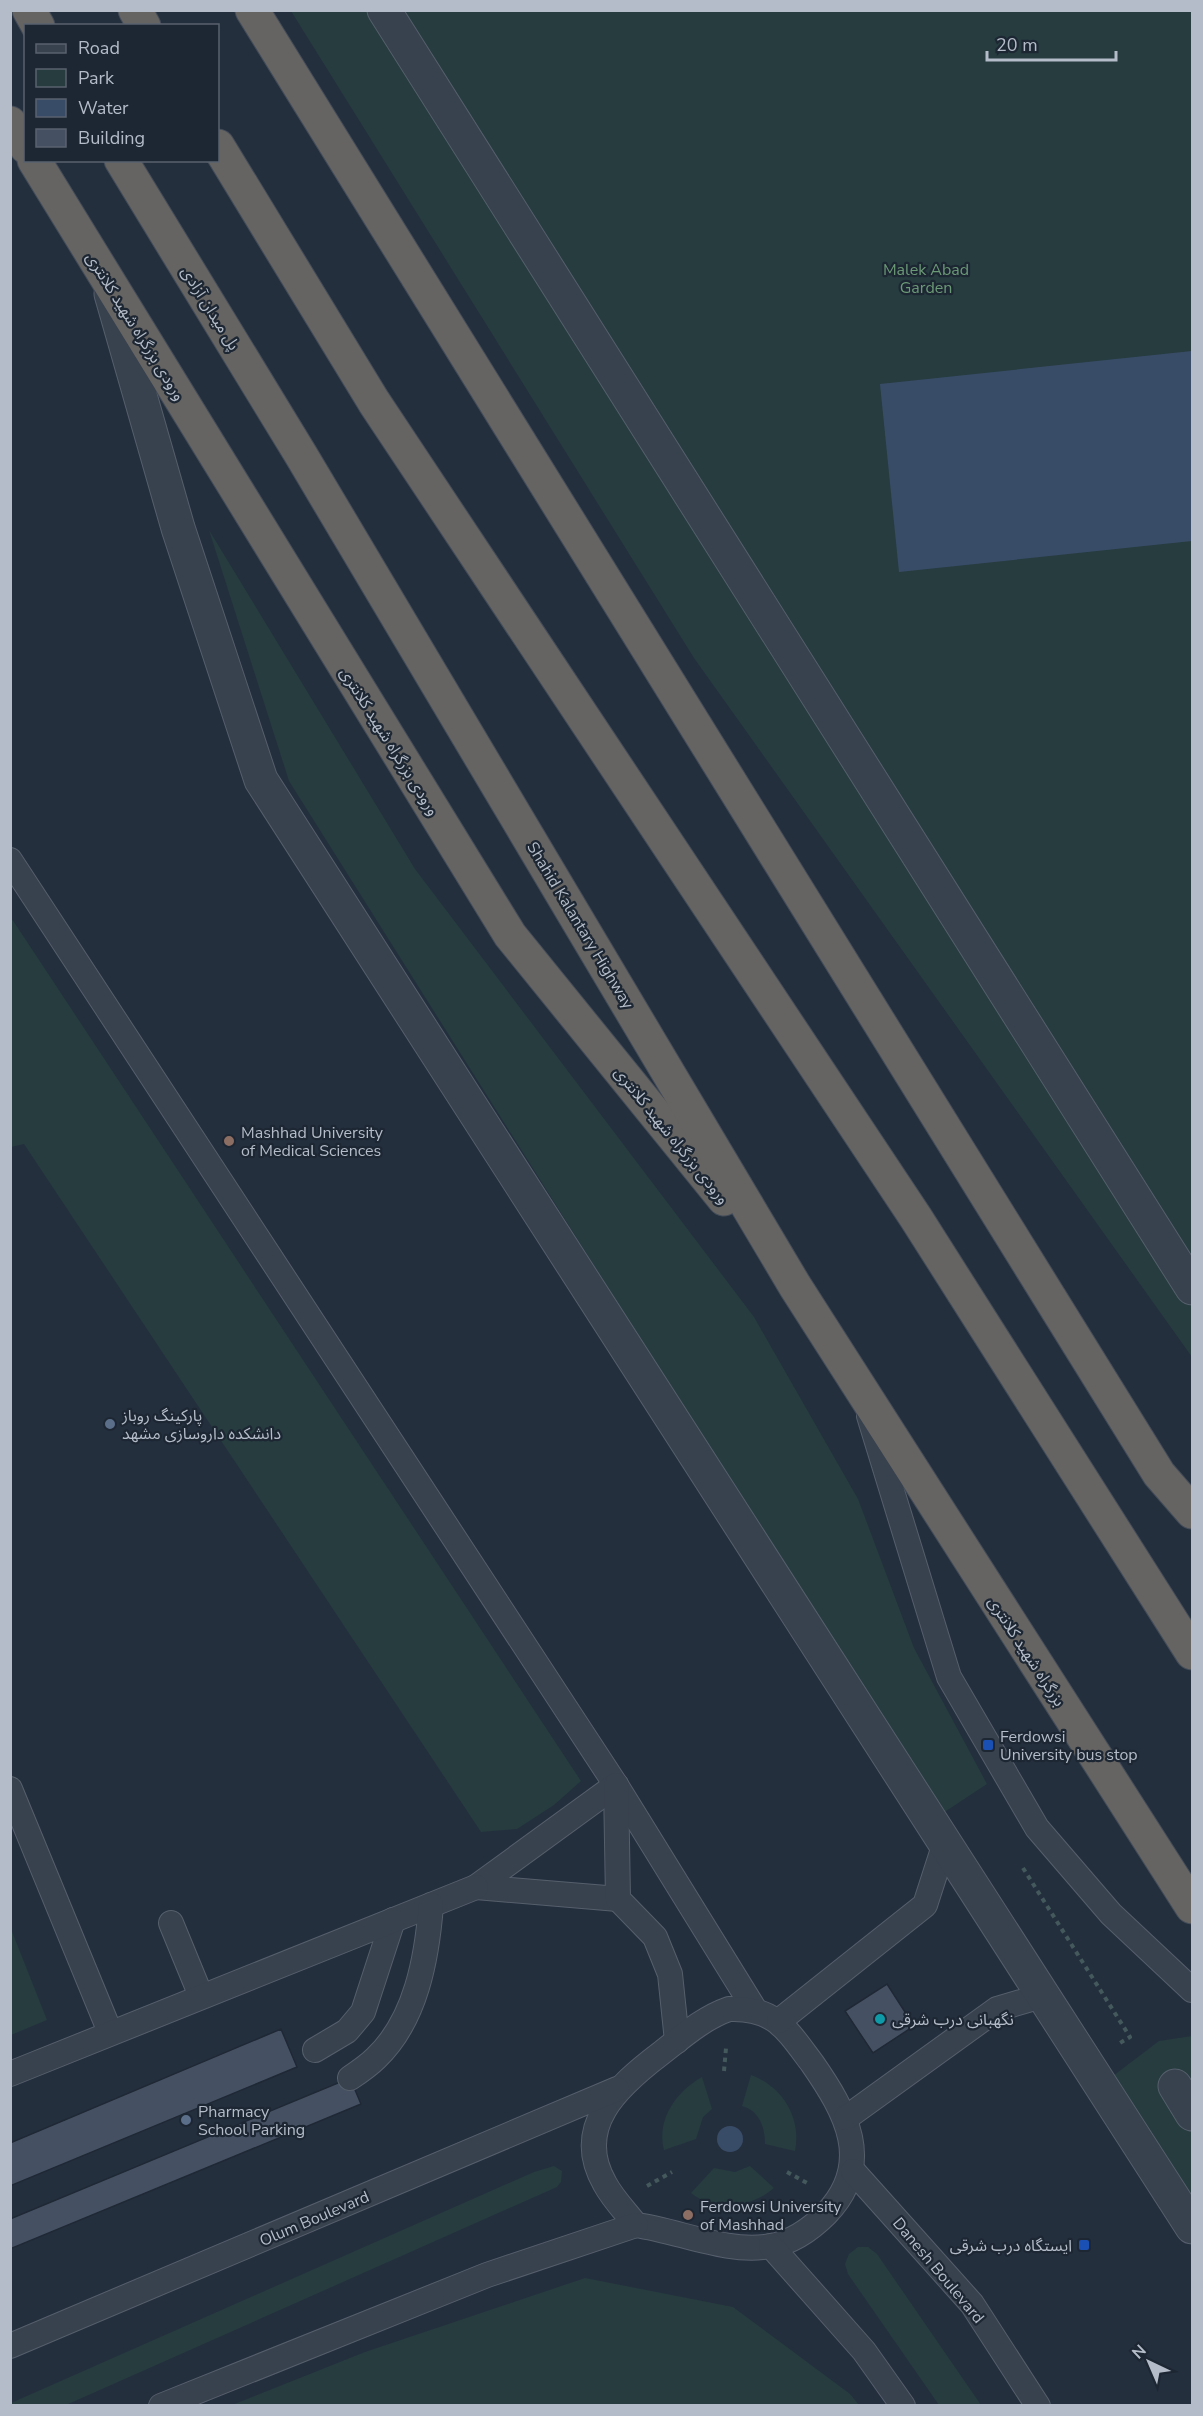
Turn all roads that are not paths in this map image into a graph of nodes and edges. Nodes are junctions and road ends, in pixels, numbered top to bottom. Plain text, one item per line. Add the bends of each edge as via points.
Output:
1 (29, 10) edge
2 (135, 10) edge
3 (252, 10) edge
4 (384, 10) edge
5 (37, 24) edge
6 (143, 24) edge
7 (10, 123) edge
8 (24, 144) edge
9 (219, 148) edge
10 (35, 162) edge
11 (122, 162) edge
12 (108, 281) junction
13 (301, 455) joint
14 (10, 860) edge
15 (795, 1286) junction
16 (1192, 1288) edge
17 (862, 1394) junction
18 (1192, 1512) edge
19 (1192, 1653) edge
20 (616, 1785) junction
21 (10, 1789) edge
22 (945, 1843) junction
23 (476, 1887) junction
24 (618, 1899) junction
25 (431, 1905) junction
26 (1192, 1908) edge
27 (393, 1920) junction
28 (171, 1923) dead end
29 (1192, 1990) edge
30 (1045, 1995) junction
31 (201, 1996) junction
32 (755, 2010) junction
33 (779, 2021) junction
34 (110, 2032) junction
35 (677, 2041) junction
36 (315, 2050) dead end
37 (10, 2074) edge
38 (350, 2078) dead end
39 (1175, 2085) dead end
40 (617, 2089) junction
41 (1192, 2114) edge
42 (846, 2118) junction
43 (853, 2170) junction
44 (636, 2225) junction
45 (1192, 2227) edge
46 (771, 2246) junction
47 (10, 2346) edge
48 (161, 2406) edge
49 (903, 2406) edge
50 (1038, 2406) edge

1 - 5 highway
2 - 6 highway
3 - 18 highway via 1153,1463
4 - 16 street
7 - 8 highway
9 - 19 highway via 374,402 916,1218
10 - 12 highway, ورودی بزرگراه شهید کلانتری
11 - 13 highway, پل میدان آزادی
12 - 15 highway, ورودی بزرگراه شهید کلانتری via 510,935
12 - 22 street via 178,528 261,780
13 - 15 highway, Shahid Kalantary Highway
14 - 20 lane
15 - 17 highway, Shahid Kalantary Highway
17 - 26 highway, بزرگراه شهید کلانتری
17 - 29 lane via 949,1677 1037,1828 1111,1914
20 - 23 lane
20 - 24 lane
20 - 32 lane
21 - 34 lane
22 - 30 street
22 - 33 lane via 925,1905
23 - 24 lane
23 - 25 lane
24 - 35 lane via 655,1937 670,1974
25 - 27 lane
25 - 38 lane via 428,1943 418,1984 401,2024 377,2058
27 - 31 lane
27 - 36 lane via 363,2012 347,2031
28 - 31 lane
30 - 42 lane via 997,2009
30 - 45 street
31 - 34 lane
32 - 33 lane
32 - 35 lane via 729,2009
33 - 42 lane via 836,2097
34 - 37 lane
35 - 40 lane
39 - 41 street
40 - 44 lane via 598,2124 596,2163 605,2184
40 - 47 lane, Olum Boulevard
42 - 43 lane
43 - 46 lane via 831,2209 814,2226 794,2239
43 - 50 lane, Danesh Boulevard via 972,2304
44 - 46 lane via 748,2248
44 - 48 lane via 487,2275
46 - 49 lane via 864,2351

